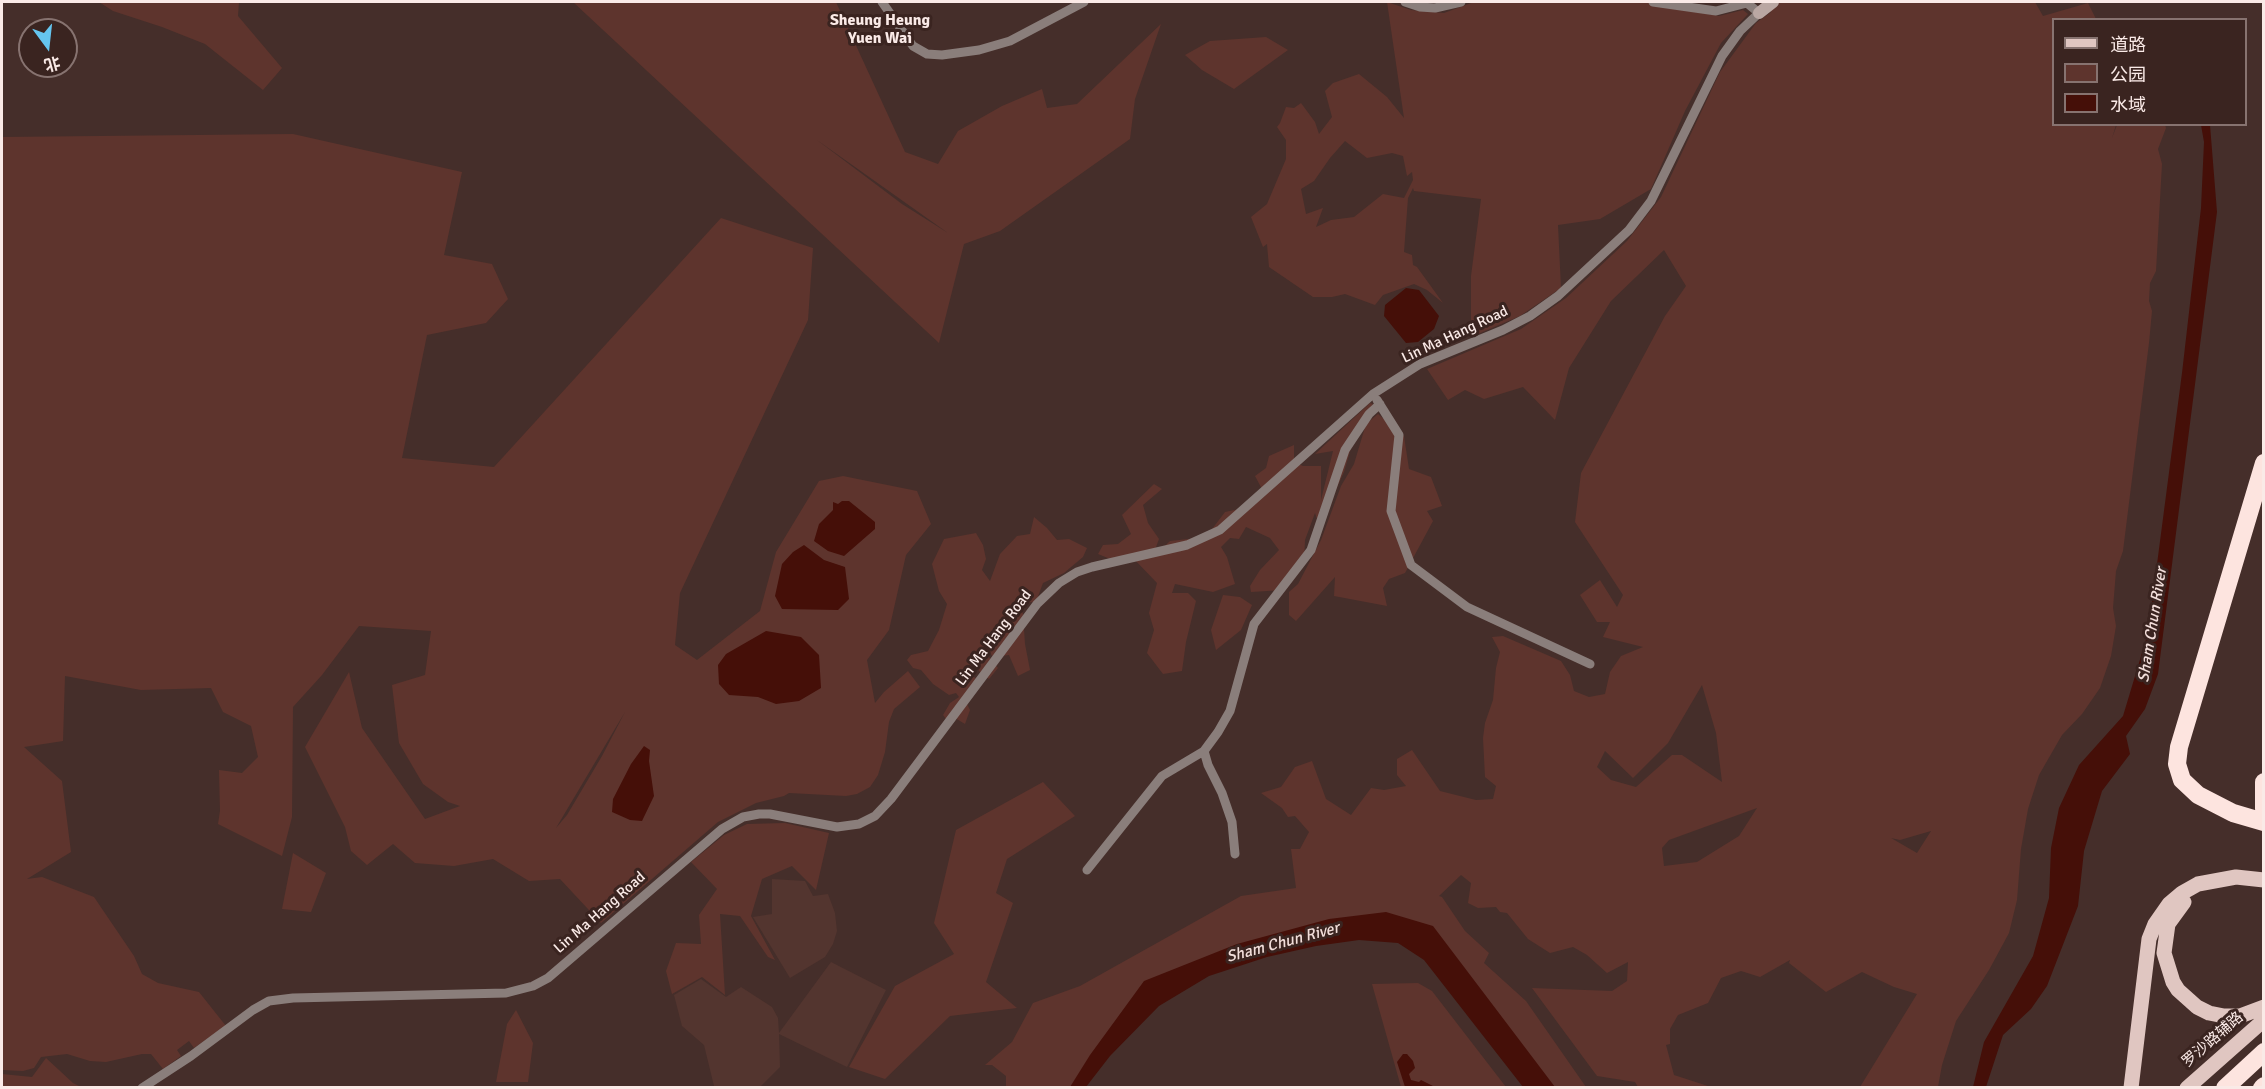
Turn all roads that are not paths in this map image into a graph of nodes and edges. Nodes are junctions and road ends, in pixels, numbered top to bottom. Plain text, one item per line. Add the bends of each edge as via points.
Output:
1 (882, 2) edge
2 (1084, 2) edge
3 (1405, 2) edge
4 (1461, 2) edge
5 (1653, 2) edge
6 (1773, 2) edge
7 (1759, 13) junction
8 (1373, 394) junction
9 (1380, 404) junction
10 (2264, 464) edge
11 (1590, 664) dead end
12 (1204, 751) junction
13 (2264, 782) edge
14 (2264, 809) edge
15 (2264, 822) edge
16 (1235, 854) dead end
17 (1087, 870) dead end
18 (2264, 880) edge
19 (2200, 887) junction
20 (2264, 889) edge
21 (2264, 1007) edge
22 (2264, 1020) edge
23 (2264, 1052) edge
24 (142, 1088) edge
25 (2131, 1088) edge
26 (2187, 1088) edge
27 (2225, 1088) edge

1 - 2 street via 913,46 927,54 942,55 1010,41
3 - 4 street via 1435,8
5 - 7 street via 1716,11 1745,2
6 - 7 street, Lin Ma Hang Road
7 - 8 street, Lin Ma Hang Road via 1722,56 1648,207 1608,251 1530,316 1420,364
8 - 9 street
8 - 24 street, Lin Ma Hang Road via 1220,530 1186,545 1084,569 1054,587 1037,604 891,799 870,819 837,827 770,814 743,817 722,829 548,978 533,986 506,993 293,998 269,1002
9 - 11 street via 1399,435 1391,511 1411,565 1467,608
9 - 12 street via 1346,450 1311,550 1254,624 1230,711
10 - 15 highway via 2177,755 2178,773 2187,787 2235,814
12 - 16 street via 1232,822
12 - 17 street via 1162,777
13 - 14 highway
18 - 19 main road via 2236,877
19 - 20 main road via 2237,884
19 - 21 main road via 2168,924 2164,952 2173,982 2187,999 2209,1013 2240,1016
19 - 25 main road via 2169,904 2149,939
22 - 26 main road, 罗沙路辅路
23 - 27 highway

